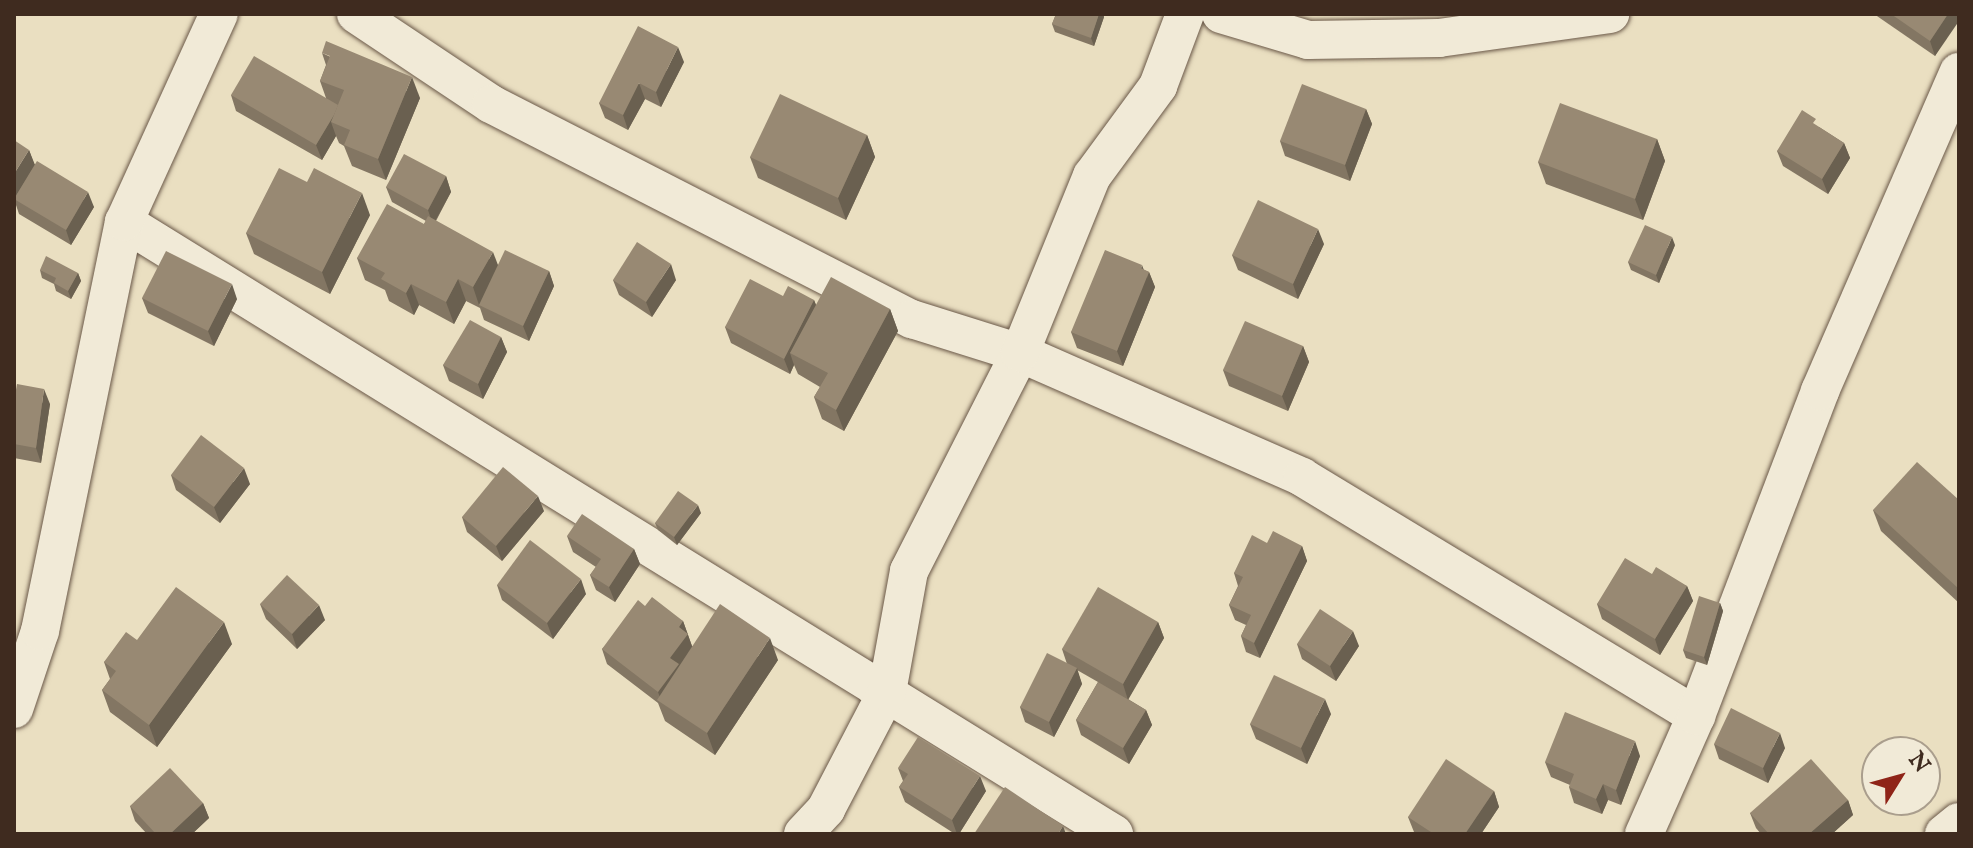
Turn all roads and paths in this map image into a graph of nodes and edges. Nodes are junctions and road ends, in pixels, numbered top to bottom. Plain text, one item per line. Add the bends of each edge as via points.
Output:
1 (219, 14) edge
2 (356, 14) edge
3 (1185, 14) edge
4 (1221, 14) edge
5 (1610, 14) edge
6 (1959, 72) edge
7 (124, 222) junction
8 (1020, 353) junction
9 (887, 692) junction
10 (14, 709) edge
11 (1696, 716) junction
12 (1959, 822) edge
13 (803, 834) edge
14 (1114, 834) edge
15 (1644, 834) edge
16 (1944, 834) edge

1 - 7 street
2 - 8 street via 491,104 714,219 912,319
3 - 8 street via 1158,86 1092,176
4 - 5 street via 1308,40 1439,38
6 - 11 street via 1820,391
7 - 9 street
7 - 10 street via 40,631
8 - 9 street via 909,571
8 - 11 street via 1302,477
9 - 13 street via 826,809
9 - 14 street
11 - 15 street
12 - 16 street

